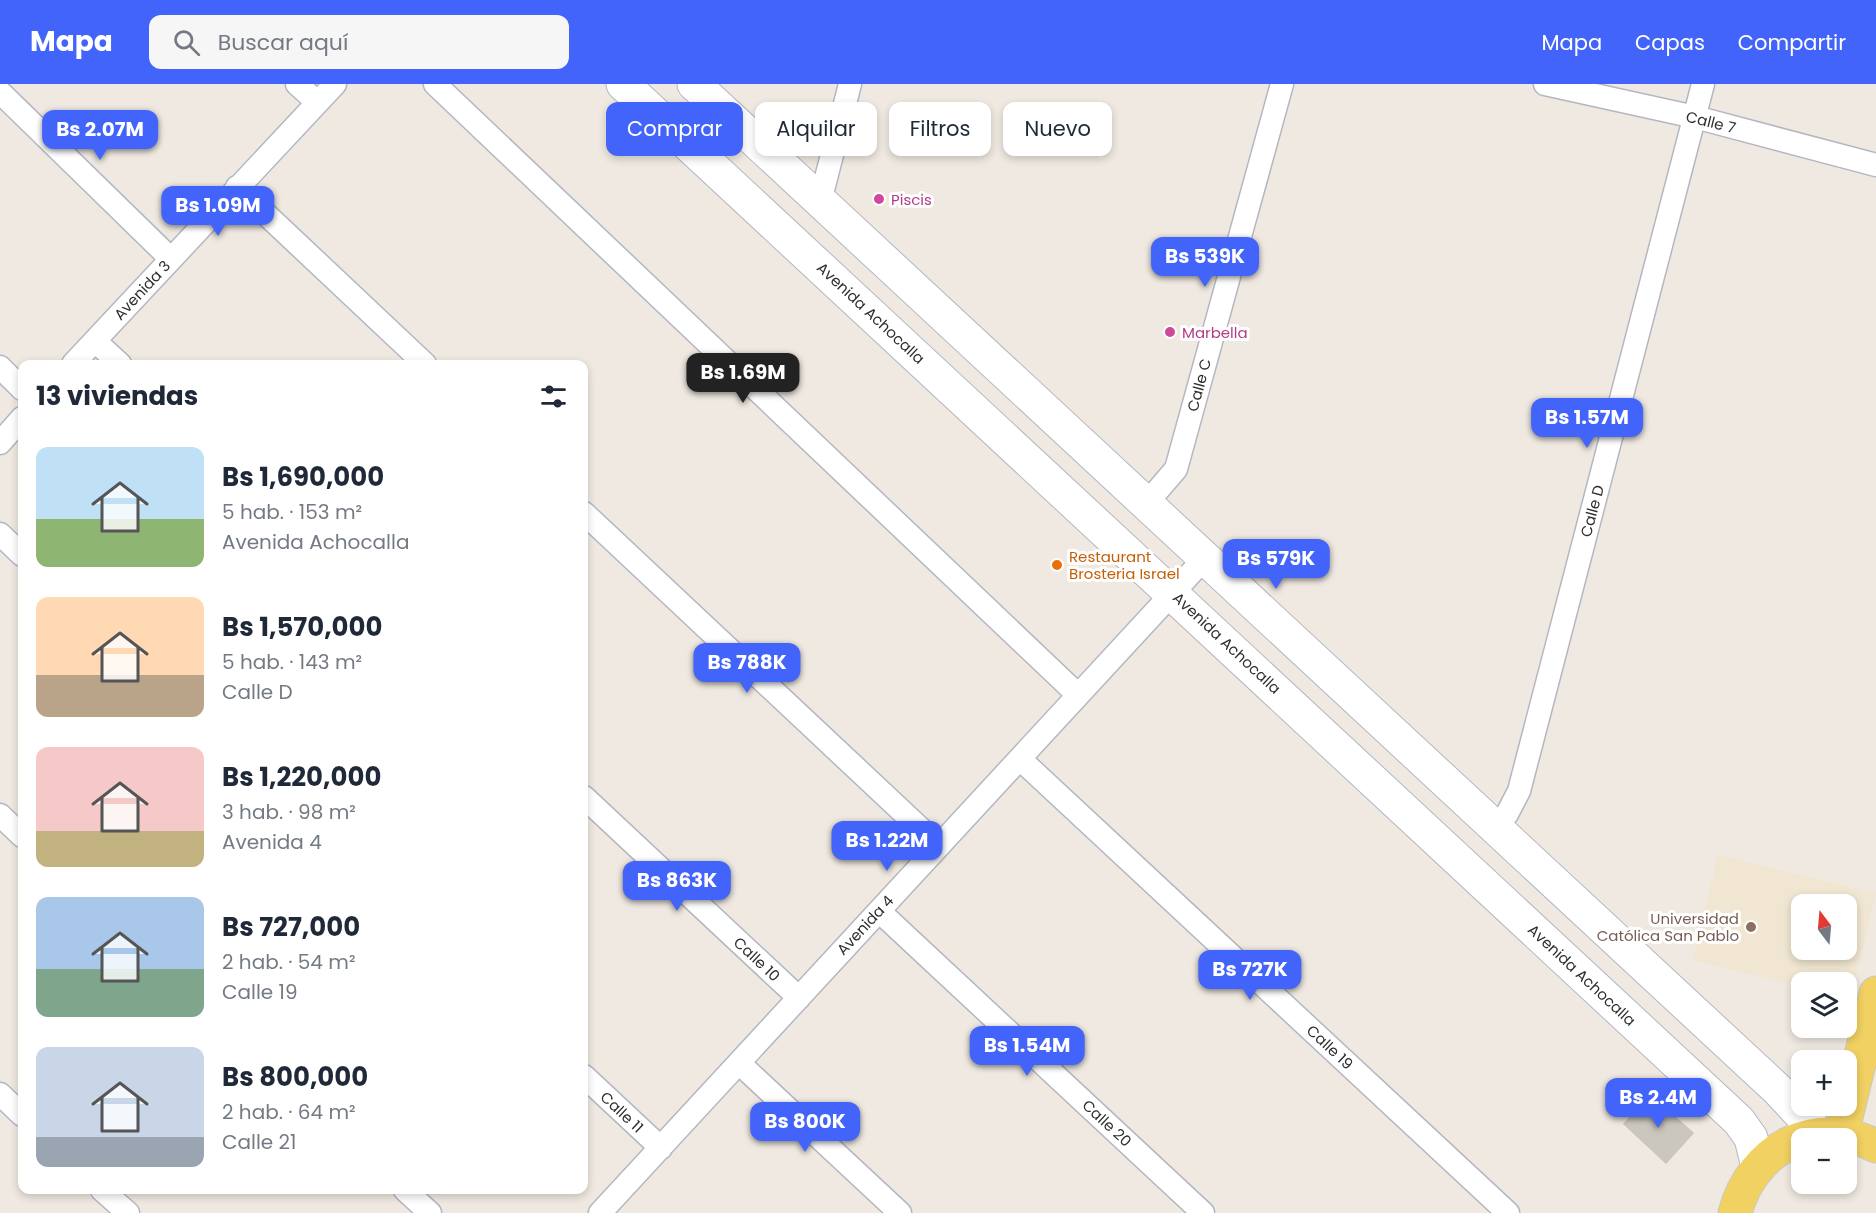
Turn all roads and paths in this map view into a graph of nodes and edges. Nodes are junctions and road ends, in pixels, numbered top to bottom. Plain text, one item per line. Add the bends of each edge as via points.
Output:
1 (297, 84) edge
2 (335, 84) edge
3 (435, 84) edge
4 (623, 84) edge
5 (694, 84) edge
6 (850, 84) edge
7 (1282, 84) edge
8 (1545, 84) edge
9 (1703, 84) edge
10 (0, 92) edge
11 (317, 102) junction
12 (1695, 117) junction
13 (1876, 165) edge
14 (237, 187) junction
15 (817, 198) junction
16 (171, 259) junction
17 (95, 341) junction
18 (77, 360) edge
19 (116, 360) edge
20 (421, 360) edge
21 (0, 367) edge
22 (18, 384) edge
23 (18, 423) edge
24 (0, 443) edge
25 (1146, 504) junction
26 (588, 517) edge
27 (0, 534) edge
28 (18, 551) edge
29 (1204, 559) junction
30 (1172, 592) junction
31 (1078, 695) junction
32 (1020, 759) junction
33 (588, 801) edge
34 (0, 815) edge
35 (1494, 828) junction
36 (18, 832) edge
37 (939, 846) junction
38 (879, 910) junction
39 (1876, 993) edge
40 (799, 998) junction
41 (739, 1063) junction
42 (588, 1080) edge
43 (0, 1094) edge
44 (18, 1111) edge
45 (1823, 1128) edge
46 (1832, 1128) edge
47 (1857, 1139) edge
48 (1791, 1144) edge
49 (1876, 1146) edge
50 (661, 1148) junction
51 (1758, 1167) junction
52 (107, 1194) edge
53 (409, 1194) edge
54 (603, 1212) edge
55 (128, 1213) edge
56 (430, 1213) edge
57 (900, 1213) edge
58 (1203, 1213) edge
59 (1508, 1213) edge
60 (1736, 1213) edge

1 - 11 street
2 - 11 street, Avenida 3
3 - 31 street
4 - 30 street, Avenida Achocalla
5 - 15 street
6 - 15 street via 823,190
7 - 25 street, Calle C via 1176,470
8 - 12 street, Calle 7
9 - 12 street, Calle D
10 - 16 street
11 - 14 street, Avenida 3
12 - 13 street, Calle 7
12 - 35 street, Calle D via 1519,791
14 - 16 street, Avenida 3
14 - 20 street
15 - 25 street
16 - 17 street, Avenida 3
17 - 18 street, Avenida 3
17 - 19 street
21 - 22 street
23 - 24 street
25 - 29 street
26 - 37 street
27 - 28 street
29 - 30 street, Avenida 4
29 - 35 street
30 - 31 street, Avenida 4
30 - 51 street, Avenida Achocalla via 1739,1121 1751,1138
31 - 32 street, Avenida 4
32 - 37 street, Avenida 4
32 - 59 street, Calle 19
33 - 40 street, Calle 10
34 - 36 street
35 - 45 street
37 - 38 street, Avenida 4
38 - 40 street, Avenida 4
38 - 58 street, Calle 20
39 - 46 main road
40 - 41 street, Avenida 4
41 - 50 street, Avenida 4
41 - 57 street
42 - 50 street, Calle 11
43 - 44 street
47 - 49 main road
48 - 51 main road
50 - 54 street, Avenida 4
51 - 60 main road via 1740,1197
52 - 55 street
53 - 56 street

